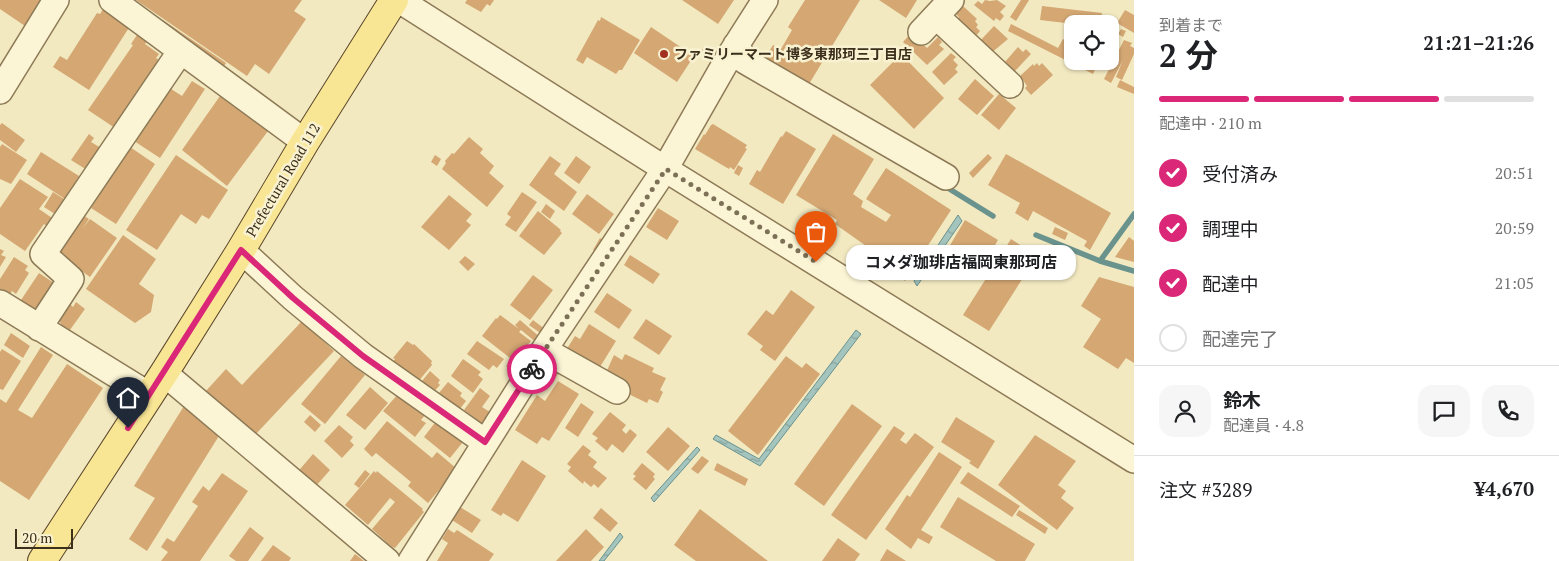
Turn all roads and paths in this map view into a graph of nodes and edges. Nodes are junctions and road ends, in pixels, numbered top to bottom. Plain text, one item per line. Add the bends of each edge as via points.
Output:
1 (56, 0) edge
2 (112, 0) edge
3 (394, 0) edge
4 (399, 0) edge
5 (765, 0) edge
6 (936, 16) edge
7 (736, 45) junction
8 (180, 52) junction
9 (1010, 85) dead end
10 (0, 91) edge
11 (305, 142) junction
12 (666, 169) junction
13 (946, 177) dead end
14 (241, 250) junction
15 (0, 303) edge
16 (39, 328) junction
17 (544, 350) junction
18 (164, 373) junction
19 (616, 392) dead end
20 (149, 395) junction
21 (485, 442) junction
22 (1134, 460) edge
23 (42, 561) edge
24 (387, 561) edge
25 (411, 561) edge

1 - 10 street
2 - 8 street
3 - 11 main road, Prefectural Road 112
4 - 12 street
5 - 7 street
6 - 9 street
7 - 12 street
7 - 13 street via 746,61
8 - 11 street
8 - 16 street via 43,254 71,280
11 - 14 main road, Prefectural Road 112
12 - 17 street
12 - 22 street
14 - 18 main road, Prefectural Road 112
14 - 21 street via 363,356
15 - 16 street
16 - 20 street
17 - 19 street
17 - 21 street
18 - 20 main road, Prefectural Road 112
18 - 24 street
20 - 23 main road, Prefectural Road 112
21 - 25 street

